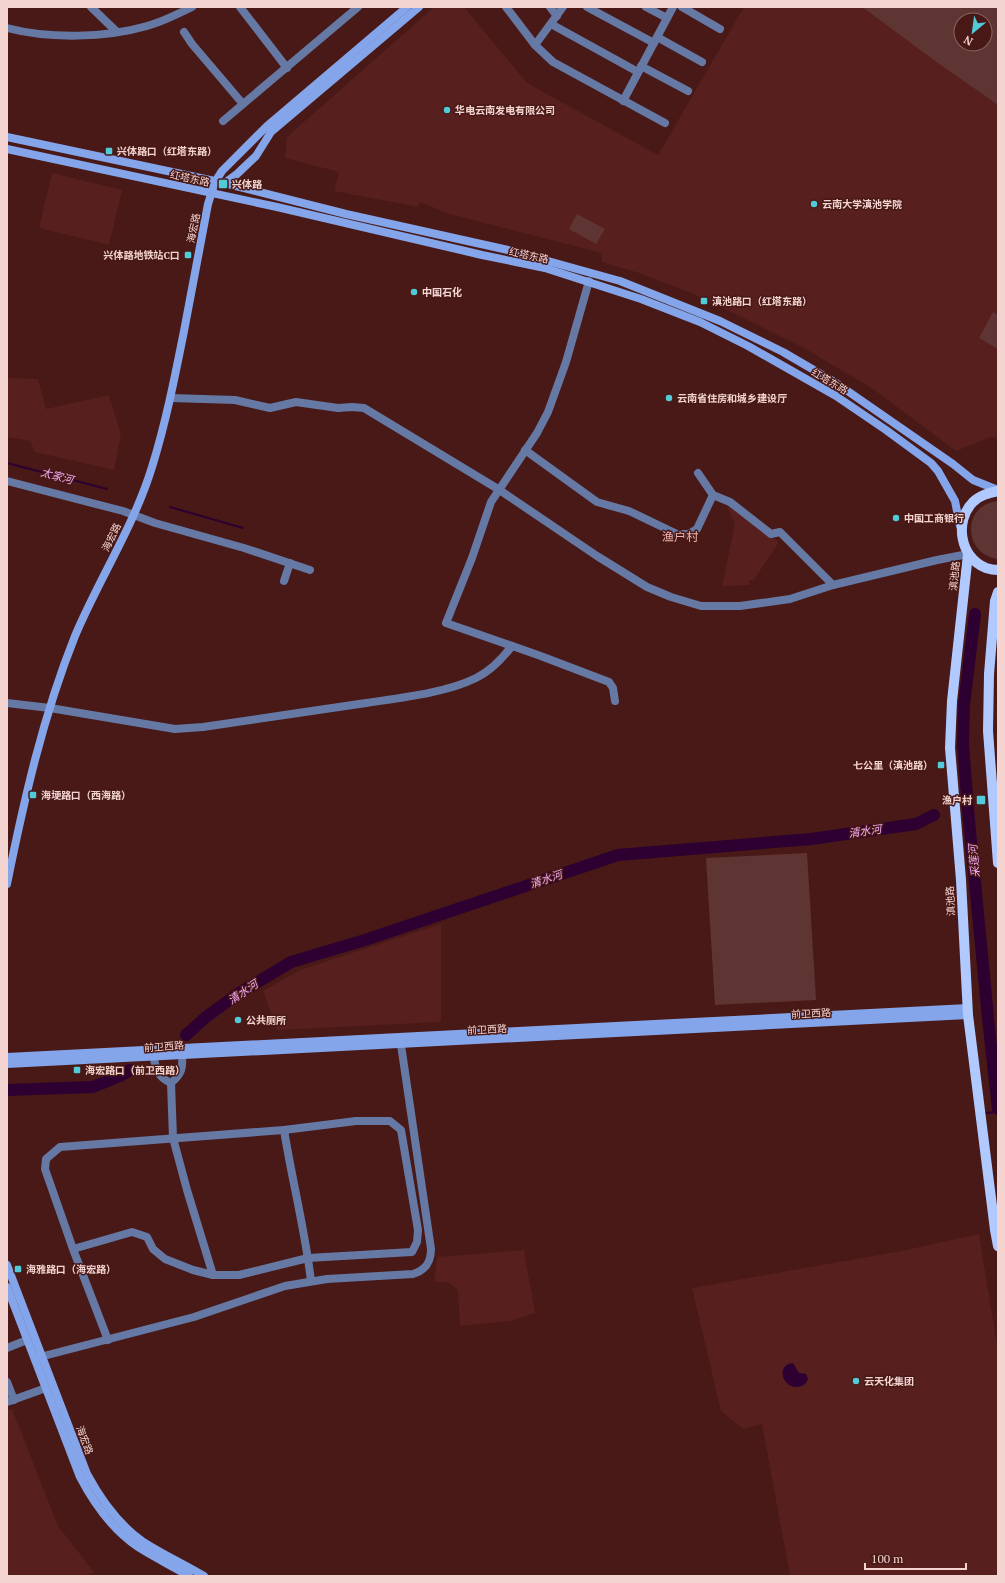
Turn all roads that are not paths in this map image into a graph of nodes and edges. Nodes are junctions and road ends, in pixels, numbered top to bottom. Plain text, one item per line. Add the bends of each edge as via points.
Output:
1 (91, 7) edge
2 (192, 7) edge
3 (240, 7) edge
4 (358, 7) edge
5 (407, 7) edge
6 (418, 7) edge
7 (506, 7) edge
8 (550, 7) edge
9 (563, 7) edge
10 (587, 7) edge
11 (646, 7) edge
12 (673, 7) edge
13 (682, 7) edge
14 (557, 16) junction
15 (667, 18) junction
16 (551, 24) junction
17 (7, 28) edge
18 (720, 29) dead end
19 (117, 32) junction
20 (184, 32) dead end
21 (655, 40) junction
22 (535, 45) junction
23 (702, 62) dead end
24 (287, 68) junction
25 (640, 69) junction
26 (688, 91) dead end
27 (623, 100) junction
28 (243, 104) junction
29 (223, 121) dead end
30 (665, 123) dead end
31 (7, 137) edge
32 (7, 149) edge
33 (215, 182) junction
34 (224, 183) junction
35 (212, 193) junction
36 (589, 281) junction
37 (171, 398) junction
38 (525, 450) junction
39 (698, 473) dead end
40 (7, 481) edge
41 (498, 489) junction
42 (998, 490) edge
43 (713, 495) junction
44 (133, 515) junction
45 (961, 535) junction
46 (968, 554) junction
47 (290, 563) junction
48 (310, 570) dead end
49 (998, 570) edge
50 (284, 581) dead end
51 (833, 585) junction
52 (998, 592) edge
53 (512, 646) junction
54 (615, 701) dead end
55 (7, 703) edge
56 (50, 708) junction
57 (998, 862) edge
58 (7, 884) edge
59 (968, 1012) junction
60 (400, 1040) junction
61 (182, 1052) junction
62 (153, 1054) junction
63 (7, 1057) edge
64 (7, 1064) edge
65 (170, 1082) junction
66 (284, 1130) junction
67 (173, 1138) junction
68 (998, 1246) edge
69 (73, 1249) junction
70 (308, 1258) junction
71 (7, 1265) edge
72 (213, 1275) junction
73 (311, 1281) junction
74 (7, 1286) edge
75 (27, 1340) junction
76 (108, 1340) junction
77 (7, 1348) edge
78 (38, 1357) junction
79 (7, 1382) edge
80 (46, 1388) junction
81 (10, 1401) edge
82 (189, 1576) edge
83 (204, 1576) edge

1 - 19 street
2 - 19 street via 148,26
3 - 24 street
4 - 24 street
5 - 33 main road via 267,126 222,171
6 - 34 main road via 271,132 256,156
7 - 22 street
8 - 14 street
9 - 14 street
10 - 21 street
11 - 15 street
12 - 15 street
13 - 18 street
14 - 16 street
15 - 21 street
16 - 22 street
16 - 25 street
17 - 19 street via 54,34
20 - 28 street
21 - 23 street
21 - 25 street
22 - 27 street via 553,62
24 - 28 street
25 - 26 street
25 - 27 street
27 - 30 street
28 - 29 street
31 - 33 main road, 红塔东路
32 - 35 main road, 红塔东路
33 - 34 main road, 红塔东路
33 - 35 main road
34 - 35 main road
34 - 42 main road, 红塔东路 via 346,214 515,252 620,280 659,295 788,354 840,386 954,464 973,480
35 - 36 main road, 红塔东路 via 545,268
35 - 37 main road, 海宏路
36 - 38 street via 566,362 548,412
36 - 45 main road, 红塔东路 via 700,322 748,346 836,396 886,430 938,471 955,501
37 - 41 street via 235,400 270,408 296,402 338,408 364,408
37 - 44 main road, 海宏路 via 152,468
38 - 41 street
38 - 43 street via 597,502 630,511 678,534 689,534 697,529
39 - 43 street
40 - 44 street
41 - 51 street via 647,587 700,606 740,606 790,599
41 - 53 street via 446,623
42 - 45 main road via 984,494 972,502 963,517
43 - 51 street via 730,502 771,534 780,532
44 - 47 street
44 - 56 main road, 海宏路 via 75,636
45 - 46 main road
46 - 49 main road via 986,568
46 - 51 street
46 - 59 main road, 滇池路 via 952,701 950,748
47 - 48 street
47 - 50 street
52 - 57 main road via 995,600 989,674 988,730
53 - 54 street via 609,682 613,688
53 - 56 street via 485,674 440,690 203,727 175,729
55 - 56 street
56 - 58 main road, 海宏路 via 24,803
59 - 60 main road, 前卫西路
59 - 68 main road, 滇池路
60 - 61 main road, 前卫西路
60 - 73 street via 431,1258 421,1272 413,1274
61 - 62 main road, 前卫西路
61 - 65 street via 183,1067 178,1076
62 - 63 main road, 前卫西路
62 - 64 main road, 前卫西路
62 - 65 street via 158,1074
65 - 67 street
66 - 67 street
66 - 70 street
66 - 70 street via 356,1121 390,1121 401,1130 418,1230 412,1252
67 - 69 street via 60,1147 46,1159 45,1169
67 - 72 street
69 - 72 street via 132,1232 147,1237 153,1248 165,1259
69 - 76 street
70 - 72 street via 239,1275
70 - 73 street
71 - 78 main road, 海宏路
73 - 76 street via 285,1286 194,1317
74 - 75 main road, 海宏路
75 - 77 street
75 - 78 main road, 海宏路
76 - 78 street
78 - 80 main road, 海宏路
78 - 83 main road, 海宏路 via 98,1496 125,1527 142,1541
79 - 81 street
80 - 81 street
80 - 82 main road, 海宏路 via 80,1478 92,1500 120,1532 138,1547

